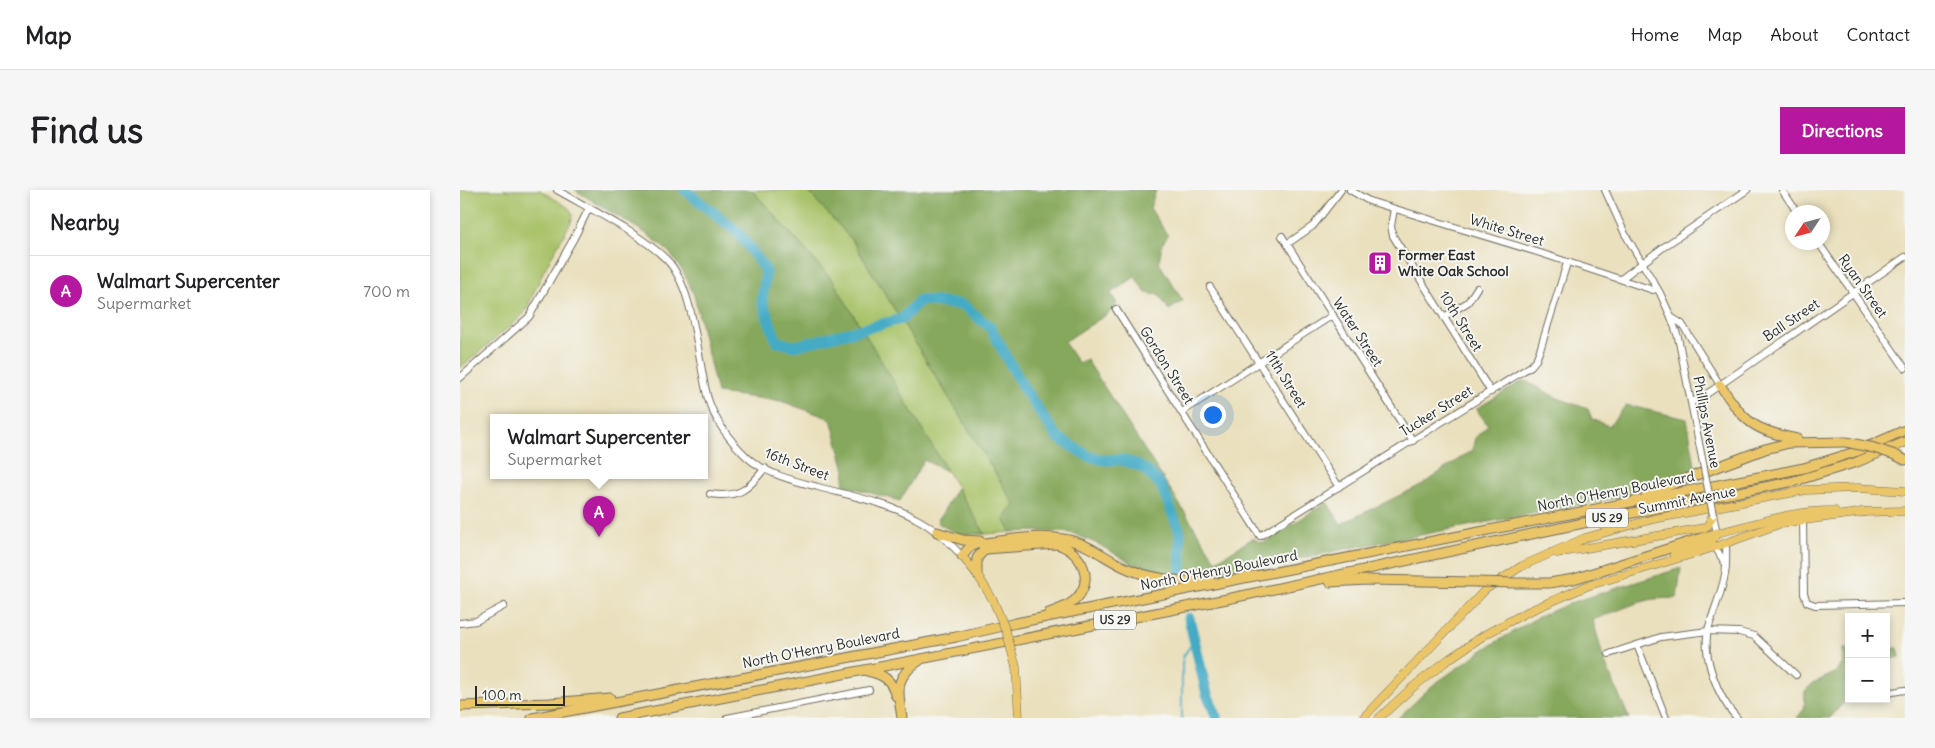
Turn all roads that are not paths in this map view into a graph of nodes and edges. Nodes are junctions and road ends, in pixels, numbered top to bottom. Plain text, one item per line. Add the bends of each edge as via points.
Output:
1 (557, 190) edge
2 (1341, 190) edge
3 (1350, 190) edge
4 (1605, 190) edge
5 (1747, 190) edge
6 (1782, 190) edge
7 (1792, 205) edge
8 (589, 208) junction
9 (1394, 209) junction
10 (1282, 236) dead end
11 (1287, 244) junction
12 (1823, 250) edge
13 (1905, 257) edge
14 (1567, 263) junction
15 (1642, 263) junction
16 (1620, 279) junction
17 (1210, 286) dead end
18 (1477, 288) dead end
19 (1657, 288) junction
20 (1852, 294) junction
21 (1116, 309) dead end
22 (1333, 315) junction
23 (1444, 317) junction
24 (1671, 317) junction
25 (1261, 363) junction
26 (1905, 368) edge
27 (460, 378) edge
28 (1720, 385) junction
29 (1491, 392) junction
30 (1691, 402) junction
31 (1182, 412) junction
32 (1905, 430) edge
33 (1413, 441) junction
34 (1809, 441) junction
35 (1905, 442) edge
36 (1905, 460) edge
37 (765, 468) junction
38 (1339, 487) junction
39 (1905, 491) edge
40 (710, 494) dead end
41 (1618, 504) junction
42 (1905, 511) edge
43 (1865, 512) junction
44 (1713, 515) junction
45 (1802, 520) junction
46 (937, 532) junction
47 (1717, 532) junction
48 (1260, 536) joint
49 (993, 542) junction
50 (1726, 544) junction
51 (1714, 548) junction
52 (985, 549) junction
53 (962, 556) junction
54 (1536, 559) junction
55 (1726, 564) junction
56 (1643, 569) junction
57 (977, 574) junction
58 (1228, 582) junction
59 (1305, 583) junction
60 (1905, 603) edge
61 (504, 606) dead end
62 (460, 622) edge
63 (1016, 623) junction
64 (1708, 631) junction
65 (1637, 645) junction
66 (1609, 654) dead end
67 (925, 657) junction
68 (862, 670) junction
69 (1796, 675) dead end
70 (868, 690) dead end
71 (1905, 690) edge
72 (667, 692) junction
73 (1890, 692) edge
74 (460, 706) edge
75 (532, 718) edge
76 (619, 718) edge
77 (727, 718) edge
78 (902, 718) edge
79 (1019, 718) edge
80 (1363, 718) edge
81 (1379, 718) edge
82 (1666, 718) edge
83 (1737, 718) edge

1 - 8 street, 16th Street
2 - 11 street via 1313,226
3 - 9 street, White Street via 1369,202
4 - 15 street, Phillips Avenue
5 - 15 street
6 - 7 street
8 - 27 street via 529,317
8 - 37 street, 16th Street via 639,238 666,260 681,281 709,400 718,421 731,440 750,459
9 - 14 street, White Street
9 - 23 street, 10th Street via 1393,236
10 - 11 street, Water Street
11 - 22 street, Water Street
12 - 20 street, Ryan Street
13 - 20 street, Ball Street
14 - 16 street, White Street
14 - 29 street, Tucker Street via 1536,360
15 - 16 street
15 - 19 street, Phillips Avenue
16 - 19 street, White Street via 1653,290
17 - 25 street, 11th Street
18 - 23 street via 1468,302
19 - 24 street, Phillips Avenue
20 - 26 street, Ryan Street
20 - 28 street, Ball Street
21 - 31 street, Gordon Street
22 - 25 street
22 - 33 street, Water Street
23 - 29 street, 10th Street
24 - 28 street, Phillips Avenue via 1682,324
24 - 30 street, Phillips Avenue
25 - 31 street
25 - 38 street, 11th Street
28 - 30 street, Ball Street
28 - 34 highway via 1742,416 1757,428
29 - 33 street, Tucker Street
30 - 44 street, Phillips Avenue, bridge
31 - 48 street, Gordon Street
32 - 41 highway, North O'Henry Boulevard / US 29 via 1858,451 1804,468
33 - 38 street, Tucker Street
34 - 36 highway, bridge via 1846,442
34 - 41 highway via 1765,449
35 - 59 highway, North O'Henry Boulevard / US 29 via 1857,462 1795,481
37 - 40 street via 742,492
37 - 46 street, 16th Street via 914,517
38 - 48 street, Tucker Street
39 - 54 main road, Summit Avenue via 1858,488 1806,490 1623,526
41 - 58 highway, North O'Henry Boulevard / US 29
42 - 43 main road
43 - 45 main road
43 - 47 main road via 1797,513
44 - 47 street, Phillips Avenue
44 - 54 main road via 1704,528
45 - 50 main road
45 - 60 street via 1804,594 1807,602 1814,605
46 - 49 highway via 964,540
46 - 53 street, 16th Street
47 - 56 main road via 1712,541 1655,561
47 - 59 highway, bridge via 1574,579 1549,583 1368,580
49 - 53 highway via 972,546
49 - 58 highway via 1041,537 1064,539 1085,545 1145,575 1180,581
50 - 51 main road
50 - 55 street
51 - 55 street
51 - 56 main road
52 - 53 highway
52 - 57 highway via 977,558
52 - 63 highway via 1056,544 1066,547 1082,564 1085,579 1075,600 1066,607
53 - 57 main road, 16th Street
54 - 80 main road, Summit Avenue via 1486,589
55 - 64 street
56 - 81 main road via 1587,586 1486,634 1442,664
57 - 79 main road, 16th Street, bridge via 1006,631 1016,668
58 - 63 highway, North O'Henry Boulevard / US 29
59 - 67 highway, North O'Henry Boulevard / US 29
61 - 62 street via 476,621
63 - 72 highway, North O'Henry Boulevard / US 29
64 - 65 street via 1661,637
64 - 69 street via 1754,636
64 - 83 street via 1706,652 1719,692
65 - 66 street
65 - 82 street
67 - 68 highway, North O'Henry Boulevard / US 29
67 - 78 highway via 902,676 898,687
68 - 76 highway, North O'Henry Boulevard / US 29
68 - 78 highway via 879,673 888,679
70 - 77 street
71 - 73 street
72 - 74 highway via 550,703
72 - 75 highway, North O'Henry Boulevard / US 29

